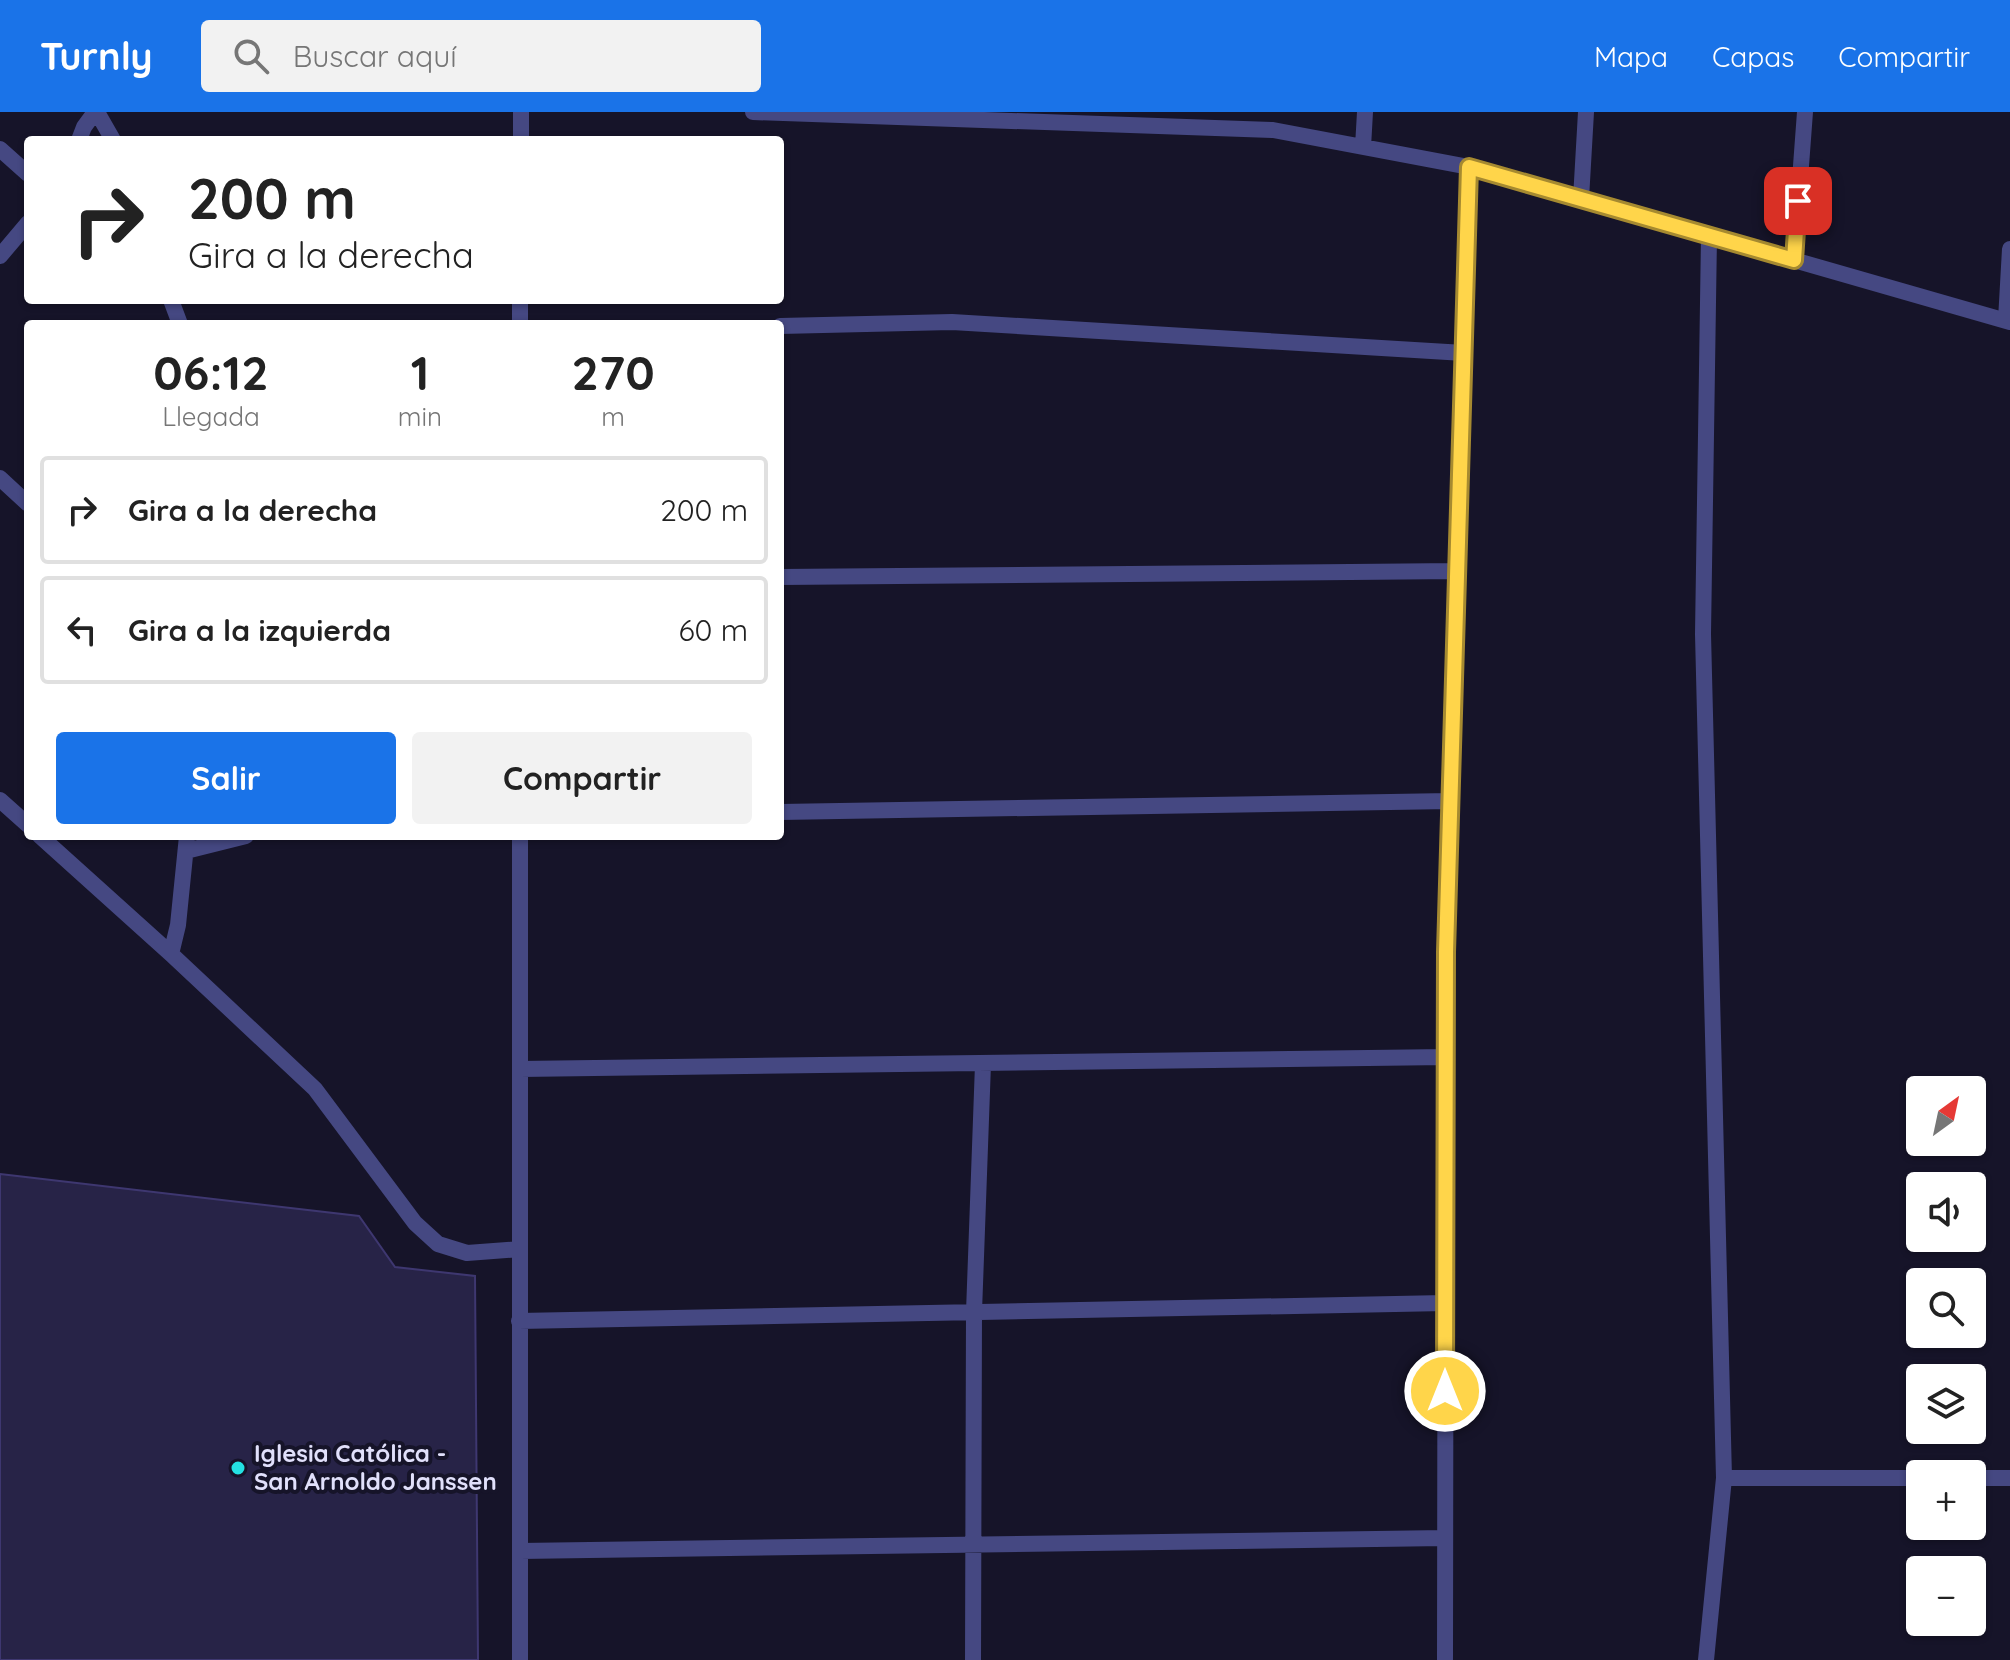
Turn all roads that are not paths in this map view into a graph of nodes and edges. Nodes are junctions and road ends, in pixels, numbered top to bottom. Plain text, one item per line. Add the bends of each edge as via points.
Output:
1 (96, 112) edge
2 (521, 112) edge
3 (753, 112) edge
4 (1365, 112) edge
5 (1586, 112) edge
6 (1805, 112) edge
7 (1147, 119) edge
8 (81, 136) edge
9 (111, 136) edge
10 (521, 136) edge
11 (1363, 147) junction
12 (0, 149) edge
13 (1469, 167) junction
14 (24, 170) edge
15 (1581, 199) junction
16 (24, 228) edge
17 (1709, 236) junction
18 (2010, 249) edge
19 (0, 256) edge
20 (1794, 260) junction
21 (2008, 321) edge
22 (784, 326) edge
23 (1464, 353) junction
24 (0, 478) edge
25 (24, 500) edge
26 (1457, 571) junction
27 (784, 577) edge
28 (0, 800) edge
29 (1450, 801) junction
30 (784, 812) edge
31 (24, 821) edge
32 (44, 840) edge
33 (212, 840) edge
34 (520, 840) edge
35 (186, 843) edge
36 (171, 954) junction
37 (1446, 1057) junction
38 (983, 1064) junction
39 (520, 1069) junction
40 (520, 1249) junction
41 (1445, 1303) junction
42 (974, 1312) junction
43 (519, 1321) junction
44 (1724, 1478) junction
45 (1906, 1478) edge
46 (1986, 1478) edge
47 (2010, 1478) edge
48 (1445, 1538) junction
49 (973, 1543) junction
50 (520, 1551) junction
51 (520, 1660) edge
52 (973, 1660) edge
53 (1445, 1660) edge
54 (1706, 1660) edge

1 - 8 street
1 - 9 street
2 - 10 street
3 - 7 street
4 - 11 street
5 - 15 street
6 - 20 street
7 - 11 street via 1273,130
11 - 13 street
12 - 14 street
13 - 15 street
13 - 23 street
15 - 17 street
16 - 19 street
17 - 20 street
17 - 44 street via 1703,634
18 - 21 street
20 - 21 street
22 - 23 street via 952,322
23 - 26 street
24 - 25 street
26 - 27 street
26 - 29 street
28 - 31 street
29 - 30 street
29 - 37 street
32 - 36 street
33 - 35 street
34 - 39 street
35 - 36 street
36 - 40 street via 315,1089 415,1223 438,1244 467,1253
37 - 38 street
37 - 41 street
38 - 39 street
38 - 42 street
39 - 40 street
40 - 43 street
41 - 42 street
41 - 48 street
42 - 43 street
42 - 49 street
43 - 50 street
44 - 45 street
44 - 54 street
46 - 47 street
48 - 49 street
48 - 53 street
49 - 50 street
49 - 52 street
50 - 51 street

